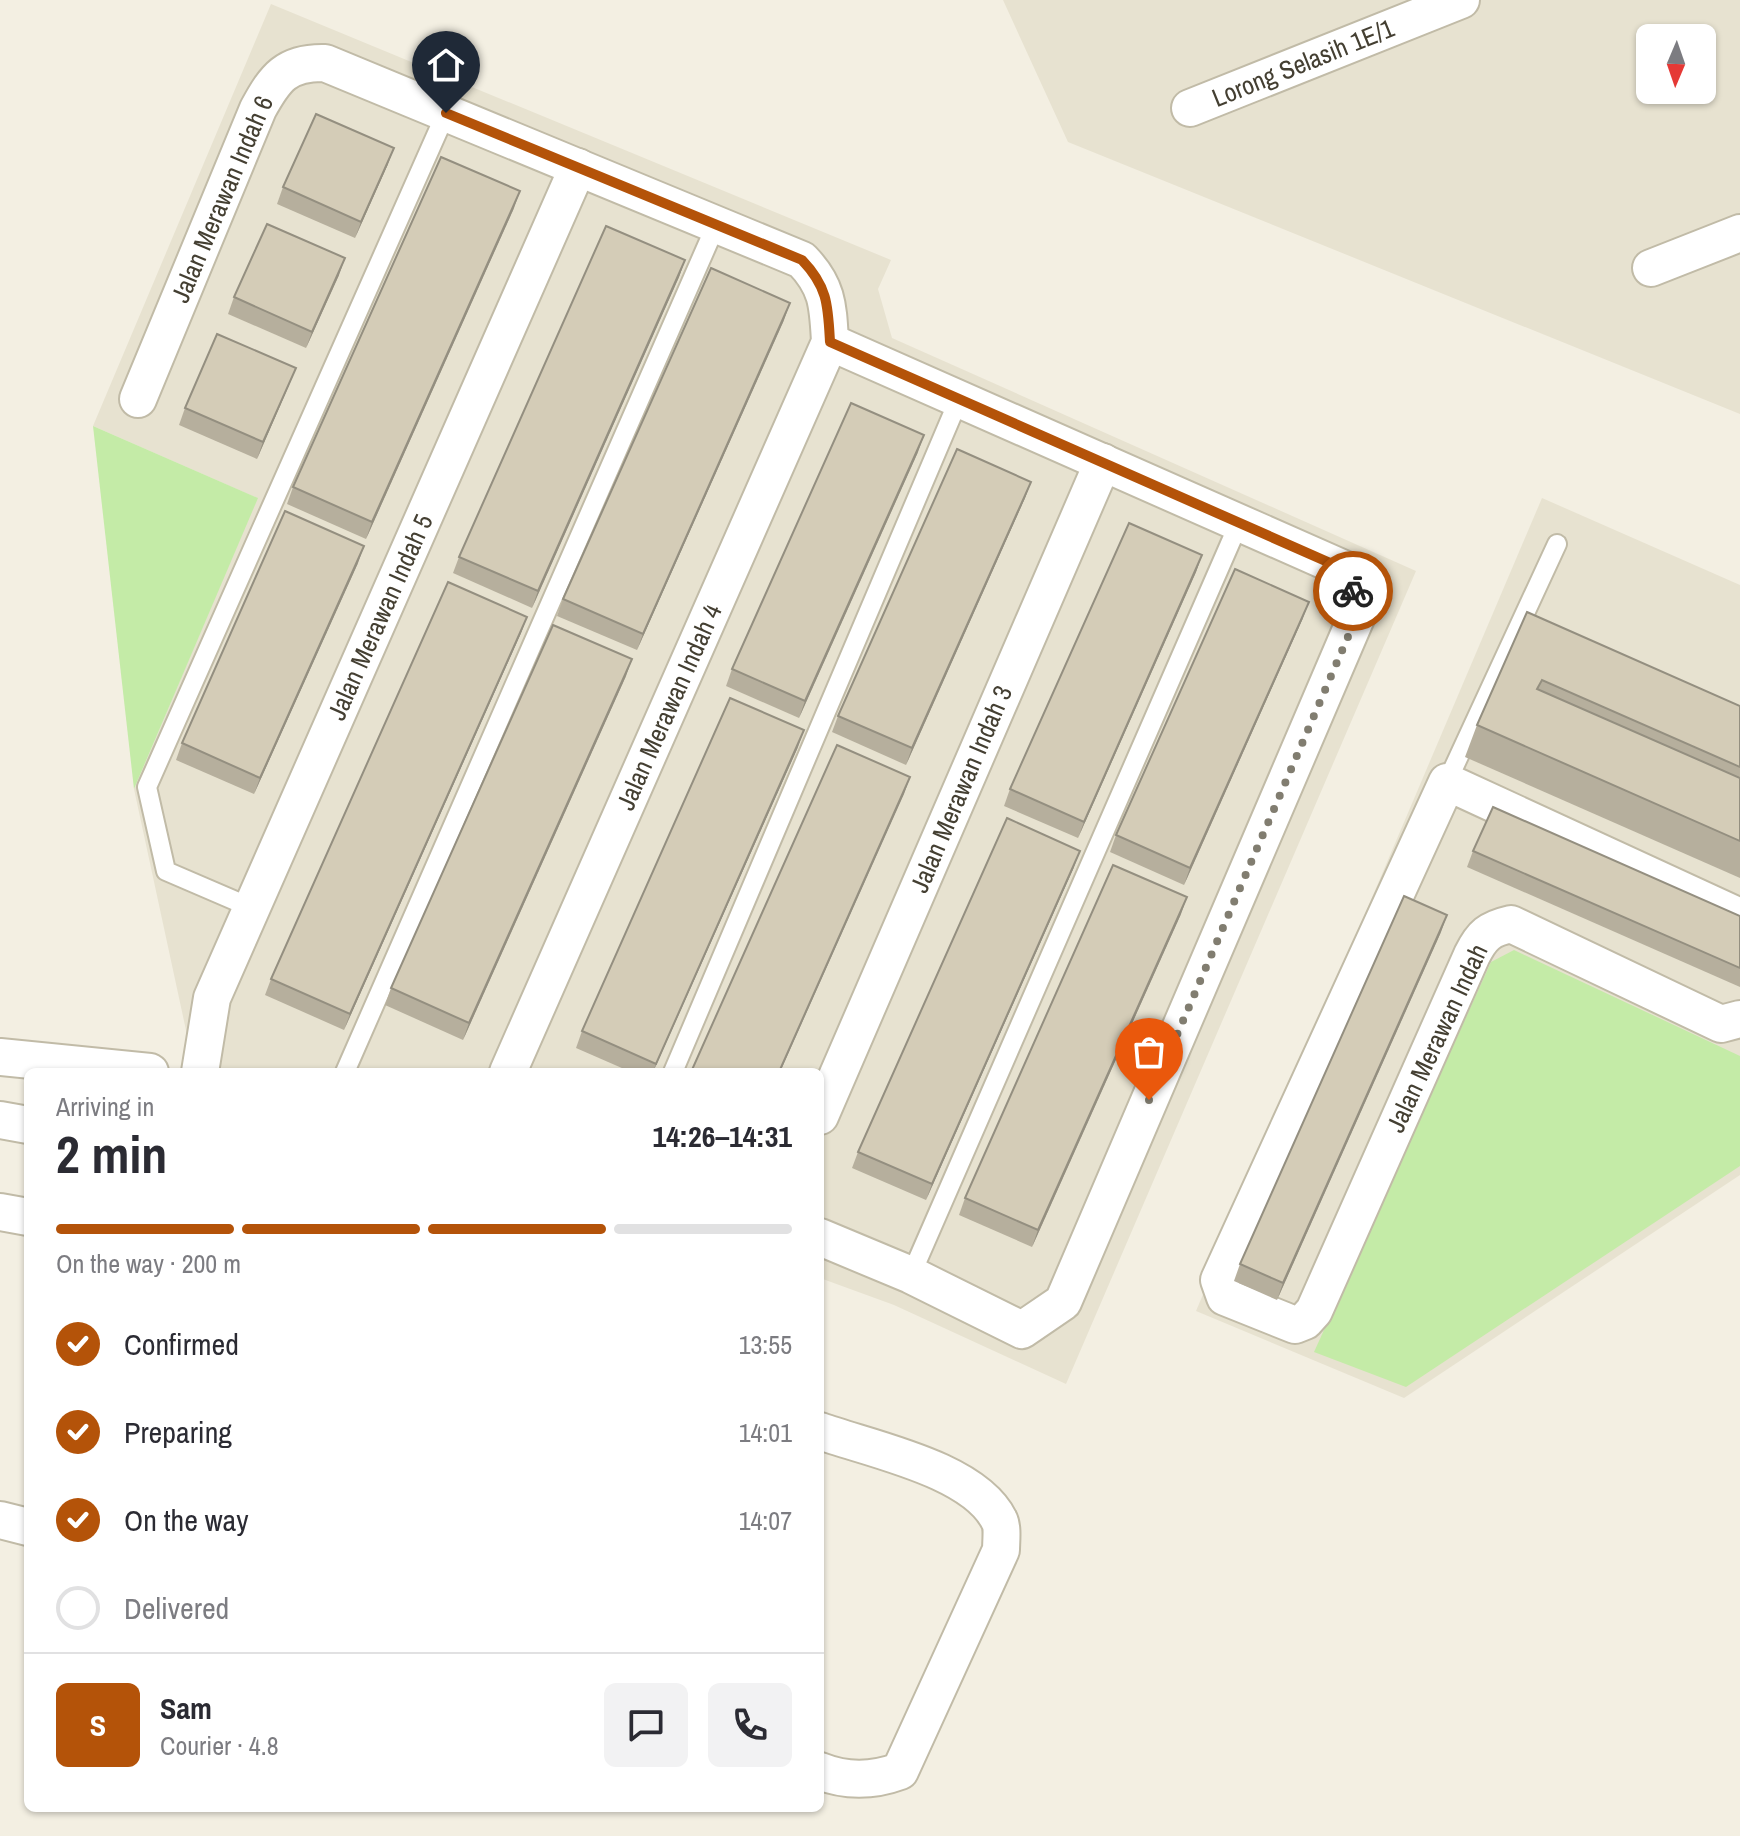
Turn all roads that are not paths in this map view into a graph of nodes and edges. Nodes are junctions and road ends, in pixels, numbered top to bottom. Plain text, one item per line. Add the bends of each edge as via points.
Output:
1 (1461, 0) edge
2 (1190, 108) dead end
3 (446, 113) junction
4 (578, 167) junction
5 (716, 225) junction
6 (1740, 233) edge
7 (1651, 268) dead end
8 (830, 342) junction
9 (138, 399) dead end
10 (959, 399) junction
11 (1103, 462) junction
12 (1239, 523) junction
13 (1557, 544) dead end
14 (1447, 782) junction
15 (252, 908) junction
16 (1740, 917) edge
17 (1740, 1019) edge
18 (0, 1057) edge
19 (110, 1068) edge
20 (201, 1068) edge
21 (347, 1068) edge
22 (510, 1068) edge
23 (675, 1068) edge
24 (824, 1107) edge
25 (0, 1120) edge
26 (24, 1124) edge
27 (0, 1212) edge
28 (24, 1216) edge
29 (824, 1239) edge
30 (911, 1275) junction
31 (824, 1432) edge
32 (0, 1520) edge
33 (24, 1526) edge
34 (824, 1773) edge

1 - 2 street, Lorong Selasih 1E/1
3 - 4 street, Jalan Merawan Indah 6
3 - 9 street, Jalan Merawan Indah 6 via 325,63 303,62 275,79
3 - 15 lane via 147,787 166,871
4 - 5 street, Jalan Merawan Indah 6
4 - 15 street, Jalan Merawan Indah 5
5 - 8 street, Jalan Merawan Indah 6 via 802,260 820,279
5 - 21 lane
6 - 7 street
8 - 10 street
8 - 22 street, Jalan Merawan Indah 4
10 - 11 street
10 - 23 lane
11 - 12 street
11 - 24 street, Jalan Merawan Indah 3
12 - 30 lane
12 - 30 street via 1346,570 1359,611 1063,1302 1022,1330
13 - 14 lane
14 - 16 street
14 - 17 street, Jalan Merawan Indah via 1219,1280 1225,1297 1295,1325 1314,1311 1482,935 1511,924 1721,1024
15 - 20 street, Jalan Merawan Indah 5 via 212,998
18 - 19 street
25 - 26 street
27 - 28 street
29 - 30 street
31 - 34 street via 948,1475 977,1494 1001,1521 1001,1550 900,1771 875,1780
32 - 33 street

